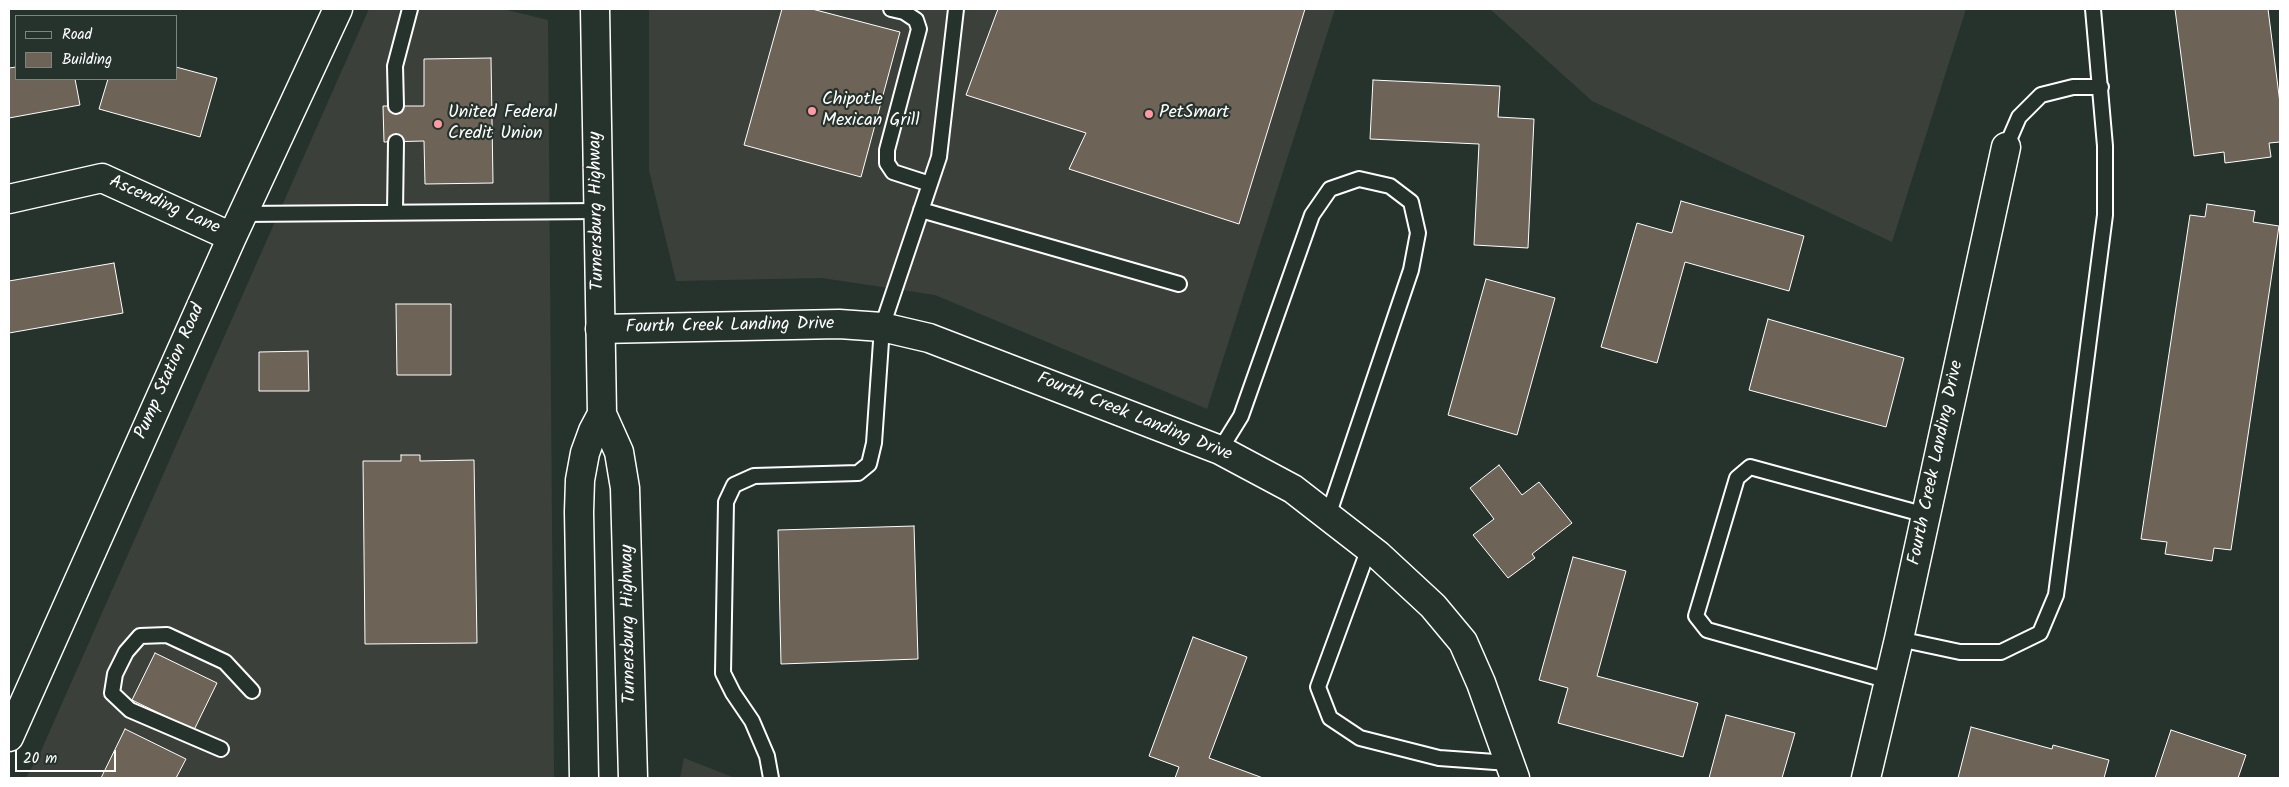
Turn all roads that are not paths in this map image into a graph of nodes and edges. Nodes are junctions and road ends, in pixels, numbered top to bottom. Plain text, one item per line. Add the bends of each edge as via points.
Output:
1 (336, 9) edge
2 (410, 9) edge
3 (595, 9) edge
4 (891, 9) edge
5 (956, 9) edge
6 (2092, 9) edge
7 (2101, 87) junction
8 (396, 106) dead end
9 (396, 142) dead end
10 (2006, 146) joint
11 (930, 184) junction
12 (9, 199) edge
13 (921, 210) junction
14 (395, 211) junction
15 (598, 211) junction
16 (237, 225) junction
17 (1179, 284) dead end
18 (882, 327) junction
19 (600, 329) junction
20 (602, 414) junction
21 (1220, 450) junction
22 (1926, 515) junction
23 (1328, 516) junction
24 (1369, 548) junction
25 (1899, 639) junction
26 (1889, 681) junction
27 (252, 691) dead end
28 (9, 737) edge
29 (221, 749) dead end
30 (1512, 771) edge
31 (584, 778) edge
32 (633, 778) edge
33 (771, 778) edge
34 (1866, 778) edge

1 - 16 street, Pump Station Road
2 - 8 lane via 395,66
3 - 15 street, Turnersburg Highway
4 - 11 lane via 916,20 919,29 887,150 887,163 893,172
5 - 11 lane via 939,157
6 - 7 lane
7 - 10 lane via 2073,87 2041,94 2019,117
7 - 25 lane via 2105,215 2056,595 2040,633 2001,652 1960,652
9 - 14 lane
10 - 22 street, Fourth Creek Landing Drive
11 - 13 lane
12 - 16 street, Ascending Lane via 102,178
13 - 17 lane
13 - 18 lane
14 - 15 lane
14 - 16 lane
15 - 19 street, Turnersburg Highway
16 - 28 street, Pump Station Road
18 - 19 street, Fourth Creek Landing Drive via 839,324
18 - 21 street, Fourth Creek Landing Drive via 929,338
18 - 33 lane via 874,443 869,464 858,473 754,476 734,485 726,502 722,673 752,721 767,756
19 - 20 street, Turnersburg Highway
20 - 31 street, Turnersburg Highway via 592,431 580,480
20 - 32 street, Turnersburg Highway via 619,452 626,488
21 - 23 street, Fourth Creek Landing Drive via 1293,489
21 - 23 lane via 1241,416 1312,215 1330,189 1358,179 1390,186 1411,202 1418,234
22 - 25 street, Fourth Creek Landing Drive
22 - 26 lane via 1750,467 1737,478 1696,616 1708,630
23 - 24 street, Fourth Creek Landing Drive
24 - 30 street, Fourth Creek Landing Drive via 1433,606 1463,642 1481,682
24 - 30 lane via 1318,687 1330,718 1360,738 1439,758
25 - 26 street, Fourth Creek Landing Drive
26 - 34 street, Fourth Creek Landing Drive
27 - 29 lane via 225,662 167,635 140,636 126,652 115,674 112,694 130,710

